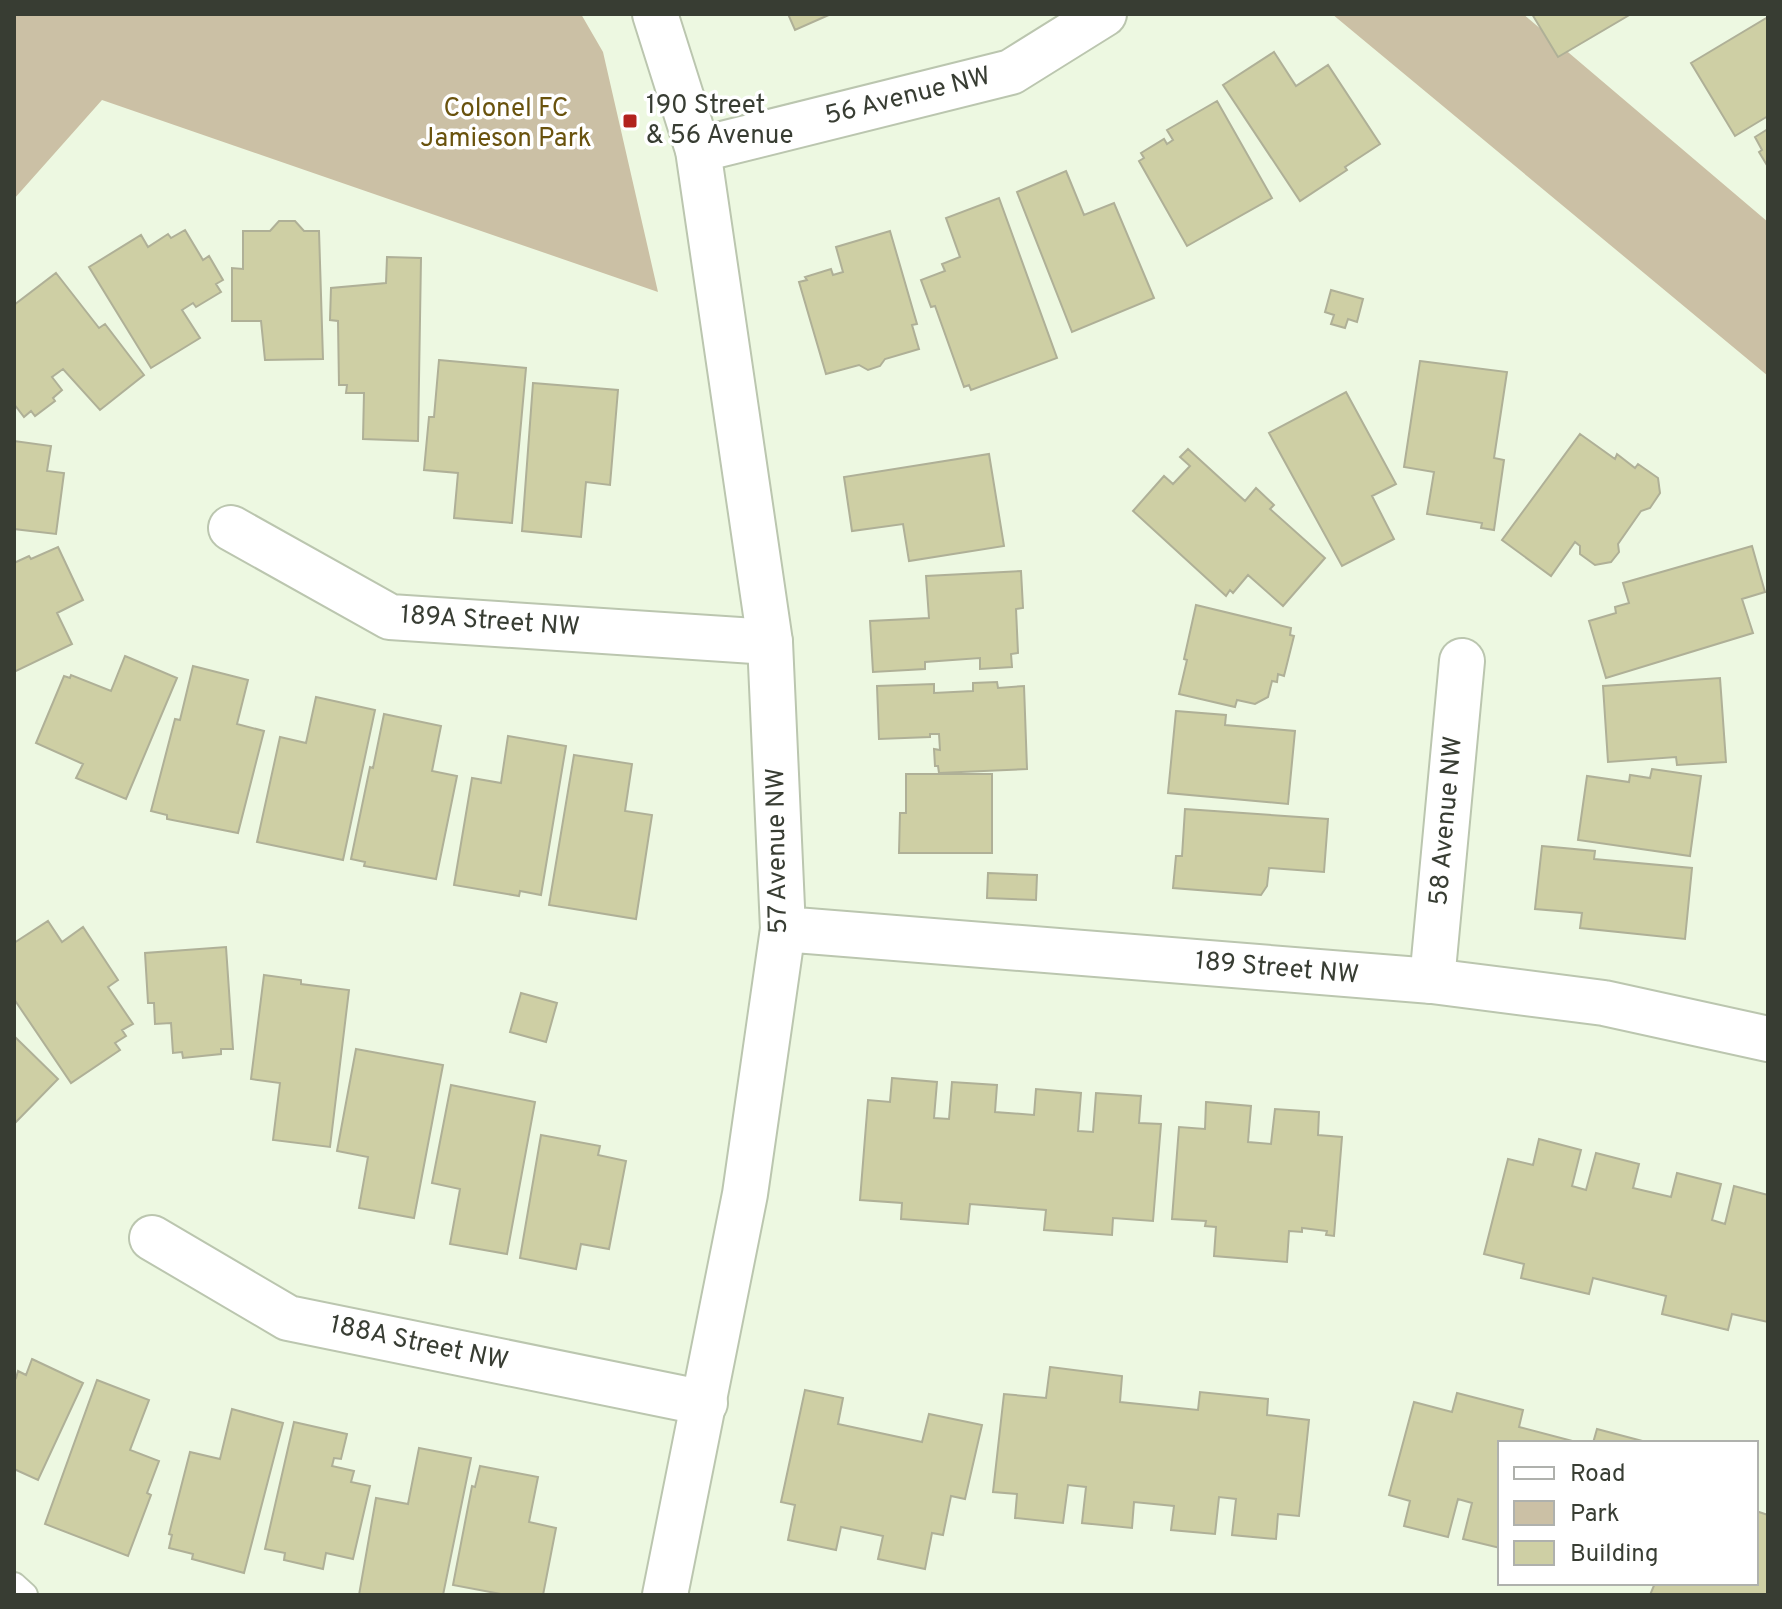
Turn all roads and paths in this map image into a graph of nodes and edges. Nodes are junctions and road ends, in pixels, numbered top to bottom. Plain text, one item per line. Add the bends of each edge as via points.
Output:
1 (655, 14) edge
2 (1104, 14) edge
3 (698, 150) junction
4 (231, 528) dead end
5 (770, 642) junction
6 (1462, 661) dead end
7 (783, 929) junction
8 (1432, 981) junction
9 (1768, 1039) edge
10 (152, 1238) dead end
11 (705, 1403) junction
12 (14, 1585) edge
13 (25, 1595) edge
14 (665, 1595) edge

1 - 3 street, 57 Avenue NW
2 - 3 street, 56 Avenue NW via 1011,72
3 - 5 street, 57 Avenue NW
4 - 5 street, 189A Street NW via 390,617
5 - 7 street, 57 Avenue NW
6 - 8 street, 58 Avenue NW
7 - 8 street, 189 Street NW
7 - 11 street, 57 Avenue NW via 745,1194
8 - 9 street, 189 Street NW via 1604,1003
10 - 11 street, 188A Street NW via 288,1318
11 - 14 street, 57 Avenue NW
12 - 13 lane

